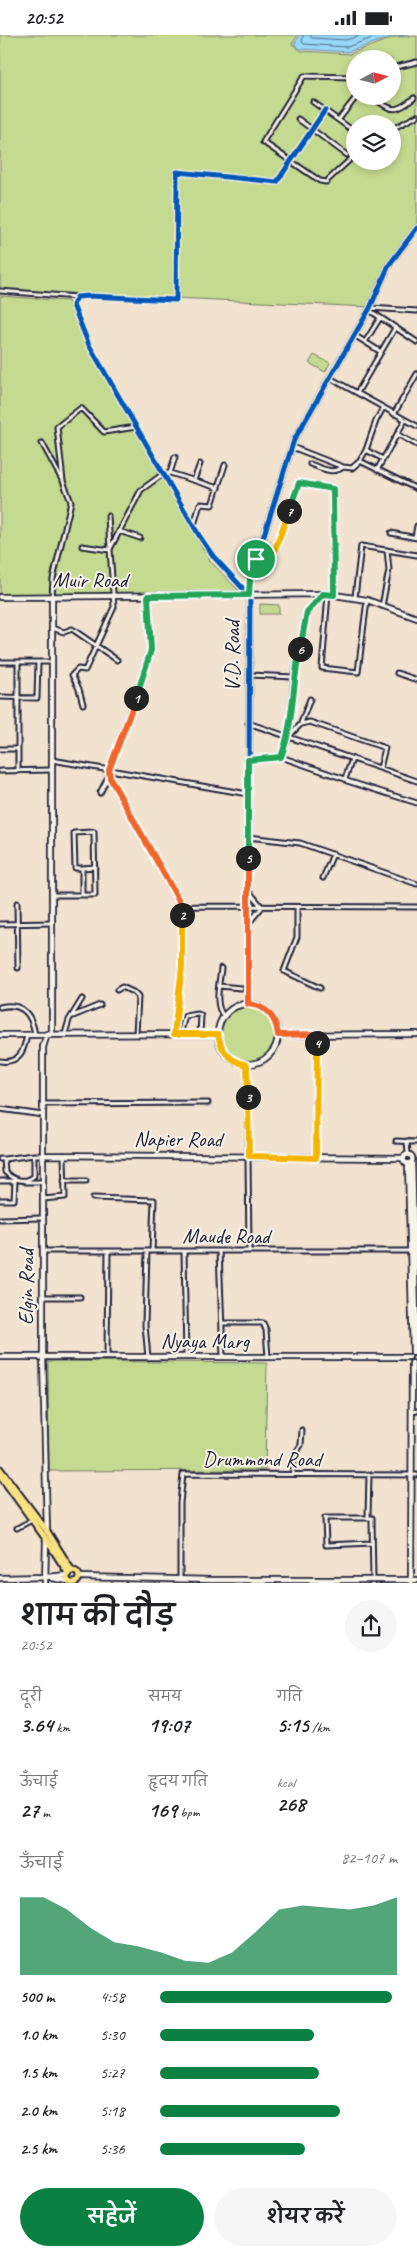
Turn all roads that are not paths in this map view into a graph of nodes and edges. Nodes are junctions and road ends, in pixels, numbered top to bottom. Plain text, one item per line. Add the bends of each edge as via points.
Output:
1 (417, 62) edge
2 (401, 66) edge
3 (346, 77) edge
4 (414, 98) dead end
5 (313, 102) dead end
6 (349, 105) edge
7 (384, 105) edge
8 (325, 110) junction
9 (417, 116) edge
10 (298, 119) dead end
11 (339, 119) junction
12 (401, 124) edge
13 (346, 125) edge
14 (311, 127) junction
15 (346, 154) edge
16 (290, 161) junction
17 (346, 163) edge
18 (417, 228) edge
19 (0, 291) edge
20 (76, 297) junction
21 (370, 309) junction
22 (417, 311) edge
23 (380, 318) junction
24 (395, 328) junction
25 (354, 335) junction
26 (365, 342) junction
27 (417, 342) edge
28 (381, 352) junction
29 (417, 374) edge
30 (330, 378) junction
31 (357, 393) junction
32 (383, 408) junction
33 (394, 414) junction
34 (405, 420) junction
35 (417, 426) edge
36 (136, 427) junction
37 (397, 434) junction
38 (42, 443) dead end
39 (417, 445) edge
40 (292, 447) junction
41 (366, 450) junction
42 (175, 457) dead end
43 (384, 459) junction
44 (360, 461) junction
45 (200, 464) dead end
46 (310, 464) dead end
47 (225, 465) dead end
48 (343, 467) junction
49 (377, 470) junction
50 (170, 473) junction
51 (163, 474) junction
52 (194, 480) junction
53 (63, 481) junction
54 (218, 488) junction
55 (417, 489) edge
56 (108, 516) dead end
57 (194, 526) junction
58 (417, 526) edge
59 (119, 531) junction
60 (391, 533) dead end
61 (140, 538) dead end
62 (416, 538) edge
63 (82, 546) dead end
64 (110, 550) junction
65 (387, 550) junction
66 (417, 555) edge
67 (256, 559) junction
68 (326, 594) junction
69 (249, 595) junction
70 (334, 595) junction
71 (148, 596) junction
72 (0, 597) edge
73 (52, 597) junction
74 (115, 597) junction
75 (355, 597) junction
76 (368, 601) junction
77 (382, 606) junction
78 (417, 618) edge
79 (52, 628) junction
80 (96, 645) junction
81 (117, 660) dead end
82 (0, 662) edge
83 (18, 662) junction
84 (38, 662) junction
85 (52, 662) junction
86 (397, 673) dead end
87 (248, 675) junction
88 (294, 677) junction
89 (417, 681) edge
90 (17, 696) junction
91 (0, 697) edge
92 (310, 699) dead end
93 (83, 704) dead end
94 (248, 723) junction
95 (300, 724) junction
96 (289, 737) junction
97 (0, 749) edge
98 (17, 749) junction
99 (281, 757) junction
100 (352, 759) junction
101 (51, 760) junction
102 (248, 760) junction
103 (380, 768) junction
104 (51, 770) junction
105 (109, 770) junction
106 (0, 771) edge
107 (18, 771) junction
108 (110, 774) junction
109 (345, 779) junction
110 (417, 781) edge
111 (100, 793) dead end
112 (248, 794) junction
113 (417, 803) edge
114 (248, 837) junction
115 (333, 854) junction
116 (95, 867) junction
117 (82, 868) junction
118 (323, 878) dead end
119 (417, 884) edge
120 (248, 889) junction
121 (51, 895) junction
122 (82, 895) junction
123 (17, 903) dead end
124 (182, 906) junction
125 (248, 907) junction
126 (262, 907) junction
127 (297, 907) junction
128 (417, 907) edge
129 (51, 923) junction
130 (0, 924) edge
131 (18, 924) junction
132 (248, 925) junction
133 (18, 968) dead end
134 (222, 968) dead end
135 (219, 986) junction
136 (241, 988) dead end
137 (320, 988) dead end
138 (117, 990) dead end
139 (82, 999) dead end
140 (248, 1004) junction
141 (100, 1005) dead end
142 (0, 1007) edge
143 (73, 1016) junction
144 (224, 1016) junction
145 (136, 1034) junction
146 (174, 1034) junction
147 (182, 1034) junction
148 (200, 1034) junction
149 (218, 1034) junction
150 (317, 1034) junction
151 (417, 1034) edge
152 (0, 1035) edge
153 (27, 1035) junction
154 (35, 1035) junction
155 (49, 1035) junction
156 (65, 1035) junction
157 (278, 1035) junction
158 (0, 1061) edge
159 (247, 1065) junction
160 (43, 1103) junction
161 (208, 1103) dead end
162 (0, 1109) edge
163 (43, 1115) junction
164 (396, 1141) dead end
165 (407, 1141) junction
166 (417, 1142) edge
167 (34, 1155) junction
168 (43, 1155) junction
169 (64, 1155) junction
170 (249, 1156) junction
171 (406, 1156) junction
172 (316, 1158) junction
173 (2, 1159) edge
174 (412, 1161) edge
175 (0, 1181) edge
176 (15, 1181) junction
177 (64, 1181) junction
178 (86, 1181) dead end
179 (42, 1182) junction
180 (93, 1198) dead end
181 (43, 1199) junction
182 (0, 1200) edge
183 (416, 1202) edge
184 (42, 1218) junction
185 (0, 1219) edge
186 (416, 1221) edge
187 (416, 1236) edge
188 (42, 1251) junction
189 (108, 1251) junction
190 (147, 1251) junction
191 (152, 1251) junction
192 (184, 1251) junction
193 (219, 1251) junction
194 (249, 1251) junction
195 (411, 1251) junction
196 (43, 1297) junction
197 (80, 1297) dead end
198 (222, 1323) junction
199 (414, 1355) edge
200 (0, 1357) edge
201 (43, 1357) junction
202 (107, 1357) junction
203 (148, 1357) junction
204 (186, 1357) junction
205 (223, 1357) junction
206 (268, 1357) junction
207 (415, 1363) edge
208 (414, 1411) edge
209 (302, 1430) dead end
210 (0, 1469) edge
211 (293, 1473) junction
212 (369, 1474) junction
213 (410, 1475) junction
214 (417, 1475) edge
215 (1, 1479) edge
216 (368, 1518) junction
217 (32, 1520) junction
218 (16, 1527) dead end
219 (46, 1531) junction
220 (46, 1539) junction
221 (372, 1543) junction
222 (69, 1573) junction
223 (46, 1577) junction
224 (0, 1578) edge
225 (372, 1580) junction
226 (75, 1581) edge
227 (181, 1581) edge
228 (413, 1581) edge
229 (213, 1582) edge
230 (307, 1582) edge
231 (46, 1583) edge

1 - 2 street
3 - 16 street via 304,76 263,142
4 - 7 street via 400,109 393,110
5 - 8 street
6 - 11 street
8 - 11 street
8 - 14 street
9 - 12 street
10 - 14 street
11 - 13 street
14 - 15 street
14 - 16 street
16 - 17 street via 326,182
16 - 20 street via 277,181 177,172 176,299
18 - 21 street, V.D. Road via 389,265
19 - 20 street
20 - 36 street via 73,305 89,345
21 - 22 street
21 - 23 street
21 - 25 street, V.D. Road
23 - 24 street
23 - 26 street
24 - 27 street
24 - 28 street
25 - 26 street
25 - 30 street, V.D. Road
26 - 28 street
28 - 31 street
29 - 33 street
30 - 31 street
30 - 40 street, V.D. Road
31 - 32 street
32 - 33 street
32 - 41 street
33 - 34 street
34 - 35 street
34 - 37 street
36 - 51 street
36 - 53 street via 104,432 81,408 57,427
37 - 39 street
37 - 43 street
38 - 53 street
40 - 48 street
40 - 67 street, V.D. Road
41 - 43 street
41 - 44 street
42 - 50 street
43 - 49 street
44 - 48 street via 352,467
44 - 49 street
45 - 52 street
46 - 48 street via 330,471
47 - 54 street
49 - 55 street
50 - 51 street
50 - 52 street
51 - 57 street
51 - 59 street via 140,490
52 - 54 street
53 - 73 street via 71,502 53,579
54 - 57 street via 212,505 200,504
56 - 64 street
57 - 69 street via 213,556
58 - 62 street
59 - 61 street
59 - 64 street
60 - 62 street
63 - 64 street
64 - 74 street
65 - 66 street
65 - 75 street via 361,546
65 - 77 street via 389,570
67 - 69 street, V.D. Road
67 - 70 street via 272,558 299,483 333,489
68 - 69 street, Muir Road
68 - 70 street, Muir Road
68 - 76 street via 322,668 358,672
68 - 88 street via 307,612
69 - 71 street, Muir Road
69 - 87 street, V.D. Road
70 - 75 street, Muir Road
71 - 74 street, Muir Road
71 - 105 street via 151,650
72 - 73 street, Muir Road
73 - 74 street, Muir Road
73 - 79 street, Elgin Road
74 - 80 street via 114,607
75 - 76 street, Muir Road
76 - 77 street, Muir Road
77 - 78 street, Muir Road
79 - 80 street via 64,632 72,629
79 - 85 street, Elgin Road
80 - 81 street
80 - 93 street via 85,670 75,670 72,675 80,689
82 - 83 street
83 - 84 street
83 - 90 street
84 - 85 street
84 - 90 street via 37,698
85 - 101 street, Elgin Road
86 - 89 street
87 - 88 street
87 - 94 street, V.D. Road
88 - 96 street
90 - 91 street
90 - 98 street
92 - 95 street
94 - 96 street
94 - 102 street, V.D. Road
95 - 96 street
95 - 103 street via 310,722 385,749
96 - 99 street
96 - 100 street
97 - 98 street
98 - 107 street
99 - 102 street
99 - 109 street
100 - 103 street
100 - 109 street
101 - 104 street, Elgin Road
101 - 105 street
102 - 112 street, V.D. Road
103 - 110 street
104 - 107 street
104 - 121 street, Elgin Road
105 - 108 street
105 - 112 street
106 - 107 street
108 - 111 street
108 - 124 street
109 - 113 street
112 - 114 street, V.D. Road
114 - 115 street via 300,843
114 - 120 street, V.D. Road
115 - 118 street
115 - 119 street
116 - 117 street
116 - 117 street via 94,832 74,833 75,868
116 - 122 street via 95,895
117 - 122 street
120 - 125 street, V.D. Road
120 - 126 street
121 - 122 street
121 - 129 street, Elgin Road
123 - 131 street
124 - 125 street
124 - 146 street via 182,967
125 - 126 street
125 - 132 street, V.D. Road
126 - 127 street
126 - 132 street
127 - 128 street
127 - 137 street via 297,937 284,971
129 - 131 street
129 - 155 street, Elgin Road
130 - 131 street
131 - 133 street
132 - 140 street, V.D. Road
134 - 135 street
135 - 136 street
135 - 144 street via 219,1008
138 - 145 street via 127,988 138,997
139 - 143 street
140 - 144 street via 234,1007
140 - 157 street via 270,1013
141 - 143 street
142 - 154 street via 15,1006 25,1010 31,1018
143 - 156 street via 69,1019
144 - 149 street
145 - 146 street
145 - 156 street
146 - 147 street
147 - 148 street
147 - 148 street via 185,1016 198,1014 201,1016
148 - 149 street
149 - 159 street via 223,1051 238,1063
150 - 151 street
150 - 157 street
150 - 172 street
152 - 153 street
153 - 154 street
153 - 158 street via 24,1050 17,1058
154 - 155 street
155 - 156 street
155 - 160 street, Elgin Road via 43,1047
157 - 159 street via 277,1044 265,1059
159 - 170 street
160 - 161 street
160 - 163 street, Elgin Road
162 - 163 street
163 - 168 street, Elgin Road
164 - 165 street
165 - 166 street
165 - 171 street
167 - 168 street
167 - 173 street
167 - 173 street via 34,1176 27,1180 8,1175
168 - 169 street, Napier Road
168 - 179 street, Elgin Road
169 - 170 street, Napier Road
169 - 177 street
170 - 172 street, Napier Road
170 - 194 street
171 - 172 street, Napier Road
171 - 174 street
171 - 174 street via 411,1155
174 - 183 street
174 - 195 street
175 - 176 street
176 - 179 street
176 - 182 street via 14,1201
177 - 178 street
177 - 181 street via 65,1197
179 - 181 street, Elgin Road
180 - 191 street via 154,1200
181 - 184 street, Elgin Road
183 - 186 street
184 - 185 street
184 - 188 street, Elgin Road
186 - 187 street
187 - 199 street
188 - 189 street, Maude Road
188 - 196 street, Elgin Road
189 - 190 street, Maude Road
189 - 202 street
190 - 191 street, Maude Road
190 - 203 street via 145,1325
191 - 192 street, Maude Road
192 - 193 street, Maude Road
192 - 204 street
193 - 194 street, Maude Road
193 - 198 street
194 - 195 street, Maude Road
195 - 199 street
196 - 197 street
196 - 201 street, Elgin Road
198 - 205 street
198 - 206 street via 263,1323
199 - 206 street, Nyaya Marg
199 - 207 street
200 - 201 street, Nyaya Marg
201 - 202 street, Nyaya Marg
201 - 219 street, Elgin Road
202 - 203 street, Nyaya Marg
203 - 204 street, Nyaya Marg
204 - 205 street, Nyaya Marg
205 - 206 street, Nyaya Marg
207 - 208 street
208 - 213 street
209 - 211 street via 301,1445 293,1457
210 - 219 main road
211 - 212 street, Drummond Road
211 - 227 street, Drummond Road via 183,1474
212 - 213 street, Drummond Road
212 - 216 street
213 - 214 street, Drummond Road
213 - 228 street
215 - 217 main road
216 - 221 street via 372,1517
216 - 221 street via 325,1518 326,1545
217 - 218 street
217 - 220 main road
219 - 220 street, Elgin Road
219 - 222 main road
220 - 222 main road
220 - 223 street, Elgin Road
221 - 225 street
222 - 223 street
222 - 226 main road
222 - 226 main road via 77,1573
223 - 224 street
223 - 226 street
223 - 231 street, Elgin Road
225 - 228 street
225 - 230 street
226 - 227 street
227 - 229 street
229 - 230 street

